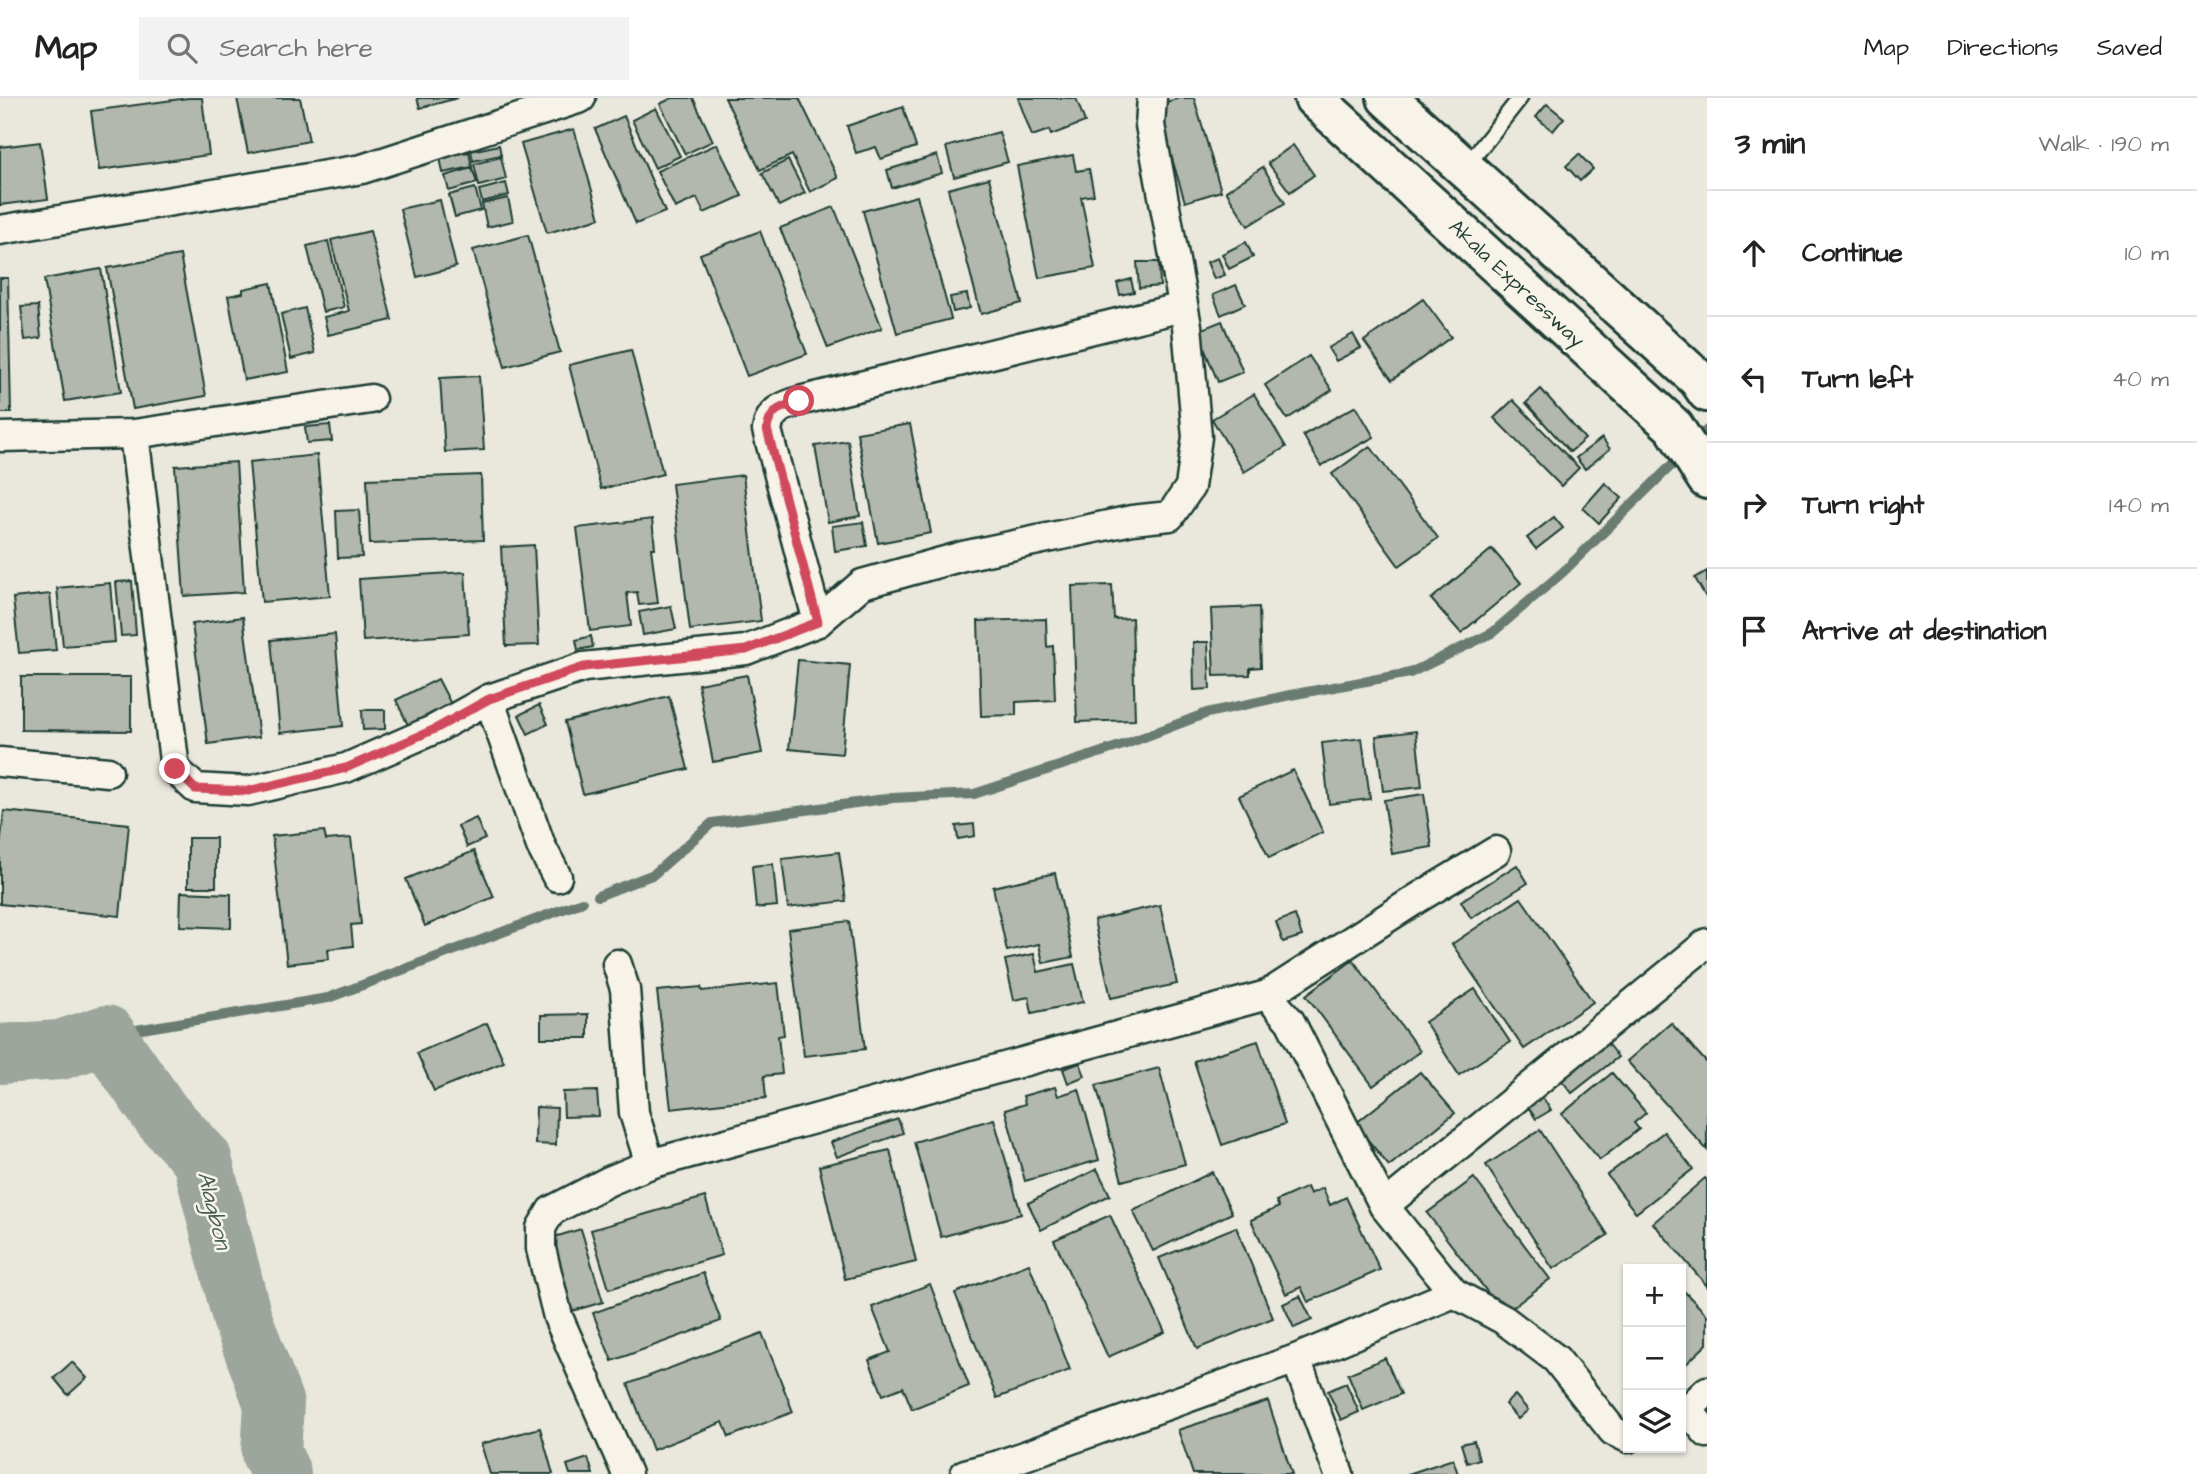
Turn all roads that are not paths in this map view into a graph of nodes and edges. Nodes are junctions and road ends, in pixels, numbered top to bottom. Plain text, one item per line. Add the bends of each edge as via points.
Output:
1 (582, 98) edge
2 (1152, 98) edge
3 (1314, 98) edge
4 (1387, 98) edge
5 (1520, 98) edge
6 (1465, 168) junction
7 (0, 230) edge
8 (1183, 307) junction
9 (1703, 385) edge
10 (372, 399) dead end
11 (134, 434) junction
12 (0, 437) edge
13 (1707, 479) edge
14 (818, 622) junction
15 (489, 699) junction
16 (0, 762) edge
17 (108, 772) dead end
18 (1496, 851) dead end
19 (556, 877) dead end
20 (1707, 943) edge
21 (617, 964) dead end
22 (1267, 995) junction
23 (650, 1164) junction
24 (1384, 1206) junction
25 (1454, 1293) junction
26 (1296, 1359) junction
27 (1691, 1405) edge
28 (1707, 1433) edge
29 (1623, 1436) edge
30 (1000, 1470) edge
31 (627, 1474) edge
32 (965, 1474) edge
33 (1339, 1474) edge

1 - 7 street via 362,169
2 - 8 street via 1150,125
3 - 13 main road, Akala Expressway via 1674,427
4 - 6 main road
5 - 6 lane
6 - 9 main road
8 - 14 street via 1197,437 1190,487 1170,516 962,556 862,584
8 - 14 street via 777,409 767,429
10 - 11 street
11 - 12 street
11 - 15 street via 175,769 195,789 248,791 346,768 435,729
14 - 15 street via 746,650 584,667
15 - 19 street
16 - 17 street
18 - 22 street
20 - 24 street
21 - 23 street via 625,989 634,1113
22 - 23 street
22 - 24 street via 1290,1021
23 - 31 street via 551,1211 541,1228 541,1250 558,1317
24 - 25 street
25 - 26 street
25 - 29 street via 1504,1320 1556,1359 1613,1432
26 - 30 street
26 - 33 street
27 - 28 street
30 - 32 street

